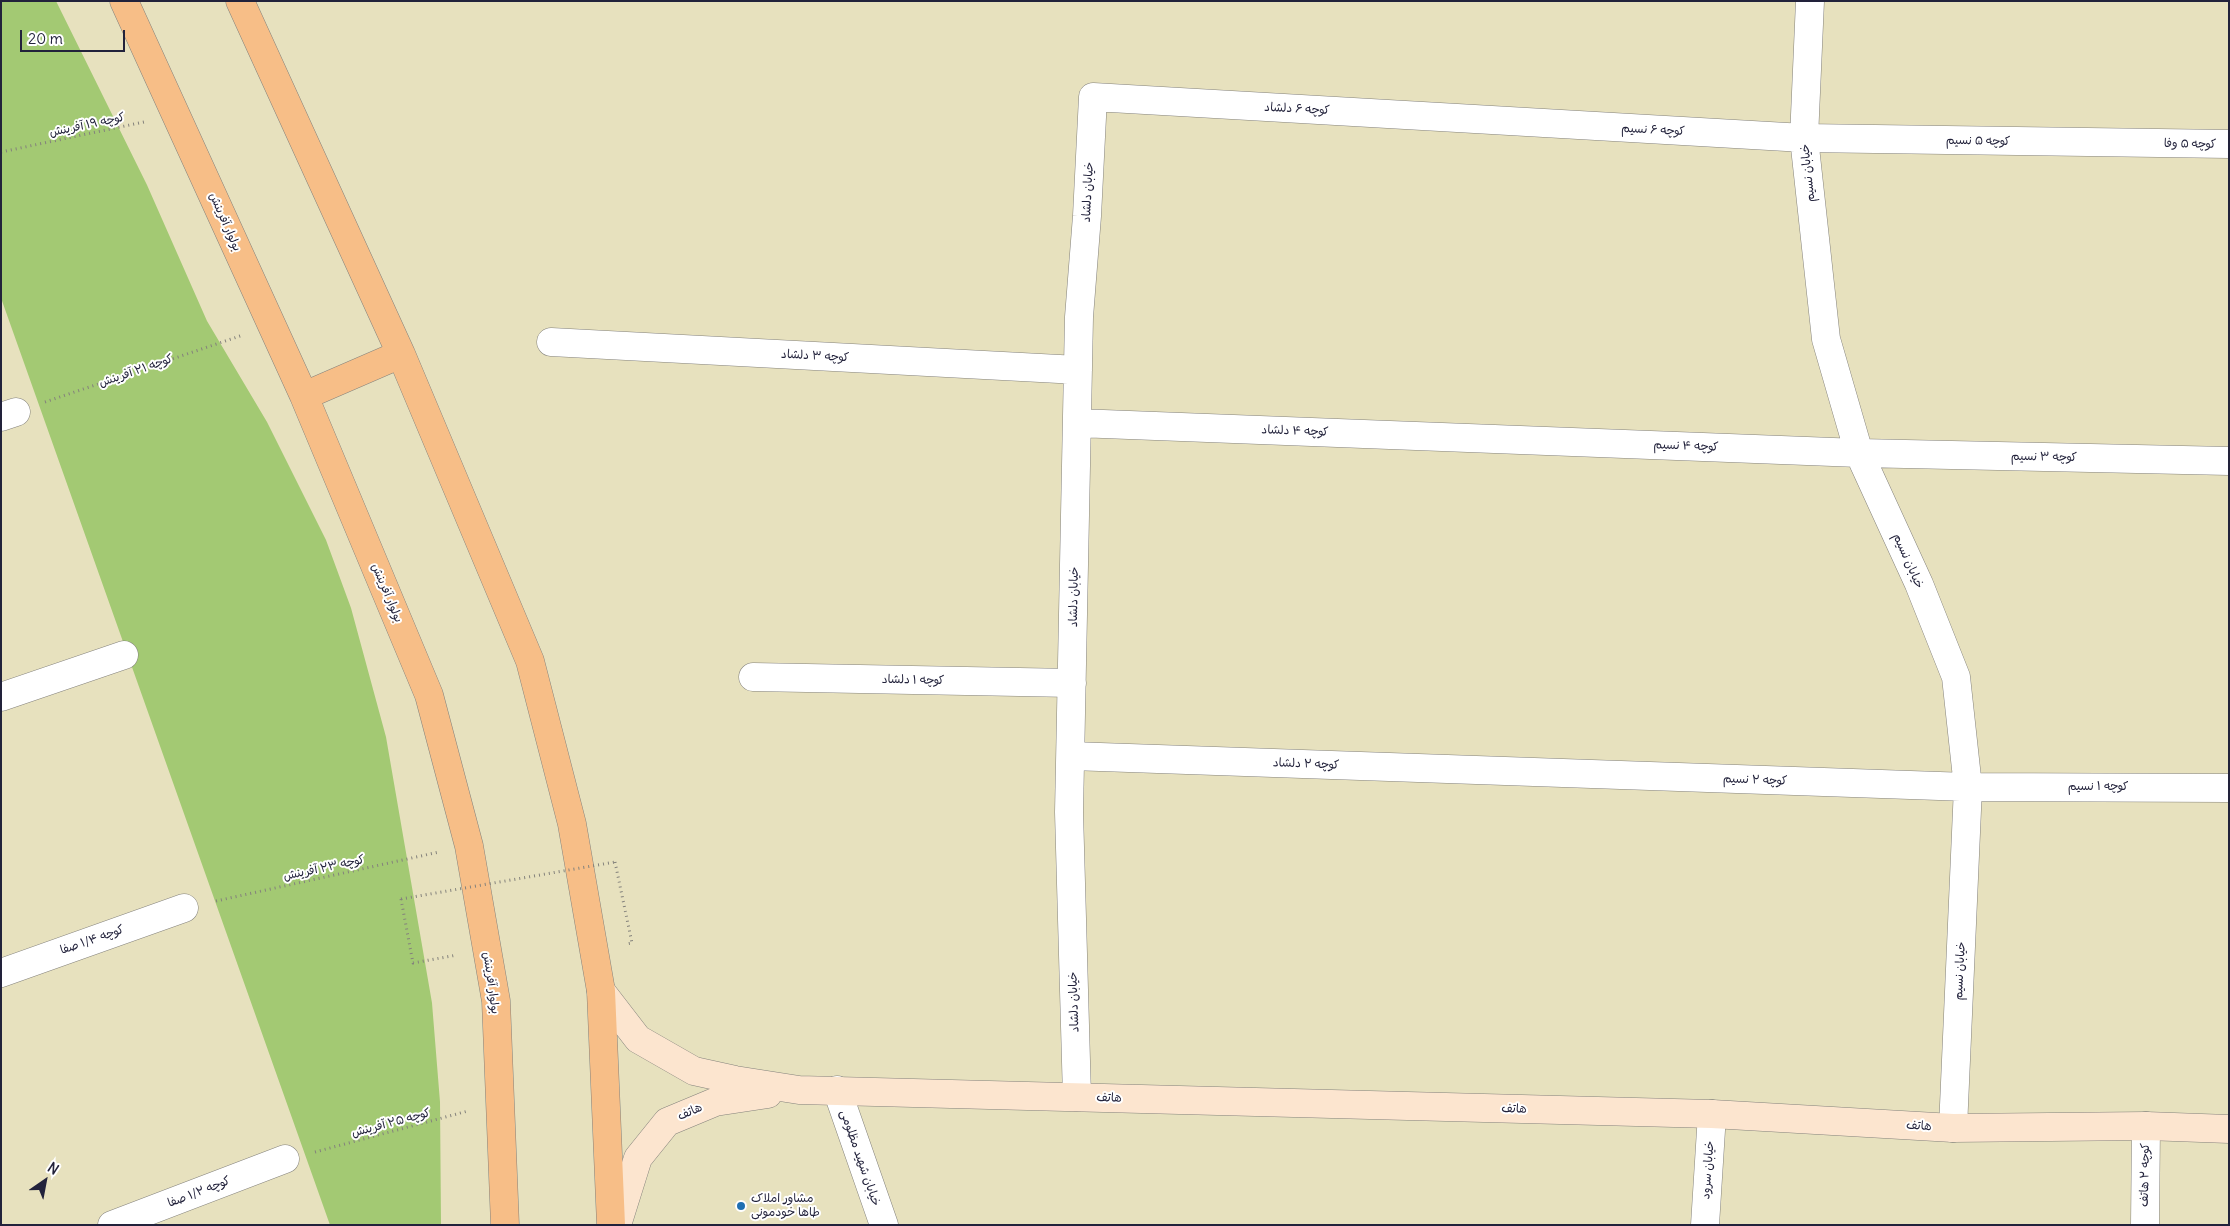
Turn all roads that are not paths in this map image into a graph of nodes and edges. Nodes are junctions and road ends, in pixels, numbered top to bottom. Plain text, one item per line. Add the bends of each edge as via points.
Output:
1 (124, 1) edge
2 (240, 1) edge
3 (1810, 1) edge
4 (1093, 97) joint
5 (1502, 121) joint
6 (1804, 138) junction
7 (2152, 143) joint
8 (2229, 144) edge
9 (551, 342) dead end
10 (401, 354) junction
11 (1078, 370) junction
12 (304, 396) junction
13 (1077, 423) junction
14 (1514, 440) joint
15 (1859, 453) junction
16 (2229, 461) edge
17 (124, 655) dead end
18 (754, 677) dead end
19 (1072, 683) junction
20 (1, 697) edge
21 (1071, 756) junction
22 (1542, 773) joint
23 (1968, 787) junction
24 (2229, 788) edge
25 (184, 908) road end
26 (1, 973) edge
27 (601, 991) junction
28 (799, 1090) junction
29 (837, 1090) junction
30 (1077, 1097) junction
31 (1712, 1114) junction
32 (2146, 1126) junction
33 (1953, 1128) junction
34 (2229, 1129) edge
35 (285, 1159) road end
36 (112, 1225) edge
37 (506, 1225) edge
38 (611, 1225) edge
39 (617, 1225) edge
40 (884, 1225) edge
41 (1704, 1225) edge
42 (2145, 1225) edge

1 - 12 main road, بولوار آفرینش
2 - 10 main road
3 - 6 street, خیابان نسیم
4 - 5 street, کوچه ۶ دلشاد
4 - 11 street, خیابان دلشاد
5 - 6 street, کوچه ۶ نسیم
6 - 7 street, کوچه ۵ نسیم
6 - 15 street, خیابان نسیم via 1826,339
7 - 8 street, کوچه ۵ وفا
9 - 11 street, کوچه ۳ دلشاد
10 - 12 main road
10 - 27 main road via 530,661 572,824
11 - 13 street, خیابان دلشاد
12 - 37 main road, بولوار آفرینش via 429,695 469,846 496,1001
13 - 14 street, کوچه ۴ دلشاد
13 - 19 street, خیابان دلشاد
14 - 15 street, کوچه ۴ نسیم
15 - 16 street, کوچه ۳ نسیم
15 - 23 street, خیابان نسیم via 1919,584 1956,678
17 - 20 street
18 - 19 street, کوچه ۱ دلشاد
19 - 21 street, خیابان دلشاد
21 - 22 street, کوچه ۲ دلشاد
21 - 30 street, خیابان دلشاد via 1069,812
22 - 23 street, کوچه ۲ نسیم
23 - 24 street, کوچه ۱ نسیم
23 - 33 street, خیابان نسیم
25 - 26 street, کوچه ۱/۴ صفا
27 - 28 street, هاتف via 638,1039 694,1071
27 - 38 main road
28 - 29 street, هاتف
28 - 39 street, هاتف via 714,1102 667,1122 638,1158
29 - 30 street, هاتف
29 - 40 street, خیابان شهید مظلومی
30 - 31 street, هاتف
31 - 33 street, هاتف
31 - 41 street, خیابان سرود
32 - 33 street, هاتف
32 - 34 street, هاتف
32 - 42 street, کوچه ۲ هاتف
35 - 36 street, کوچه ۱/۲ صفا

